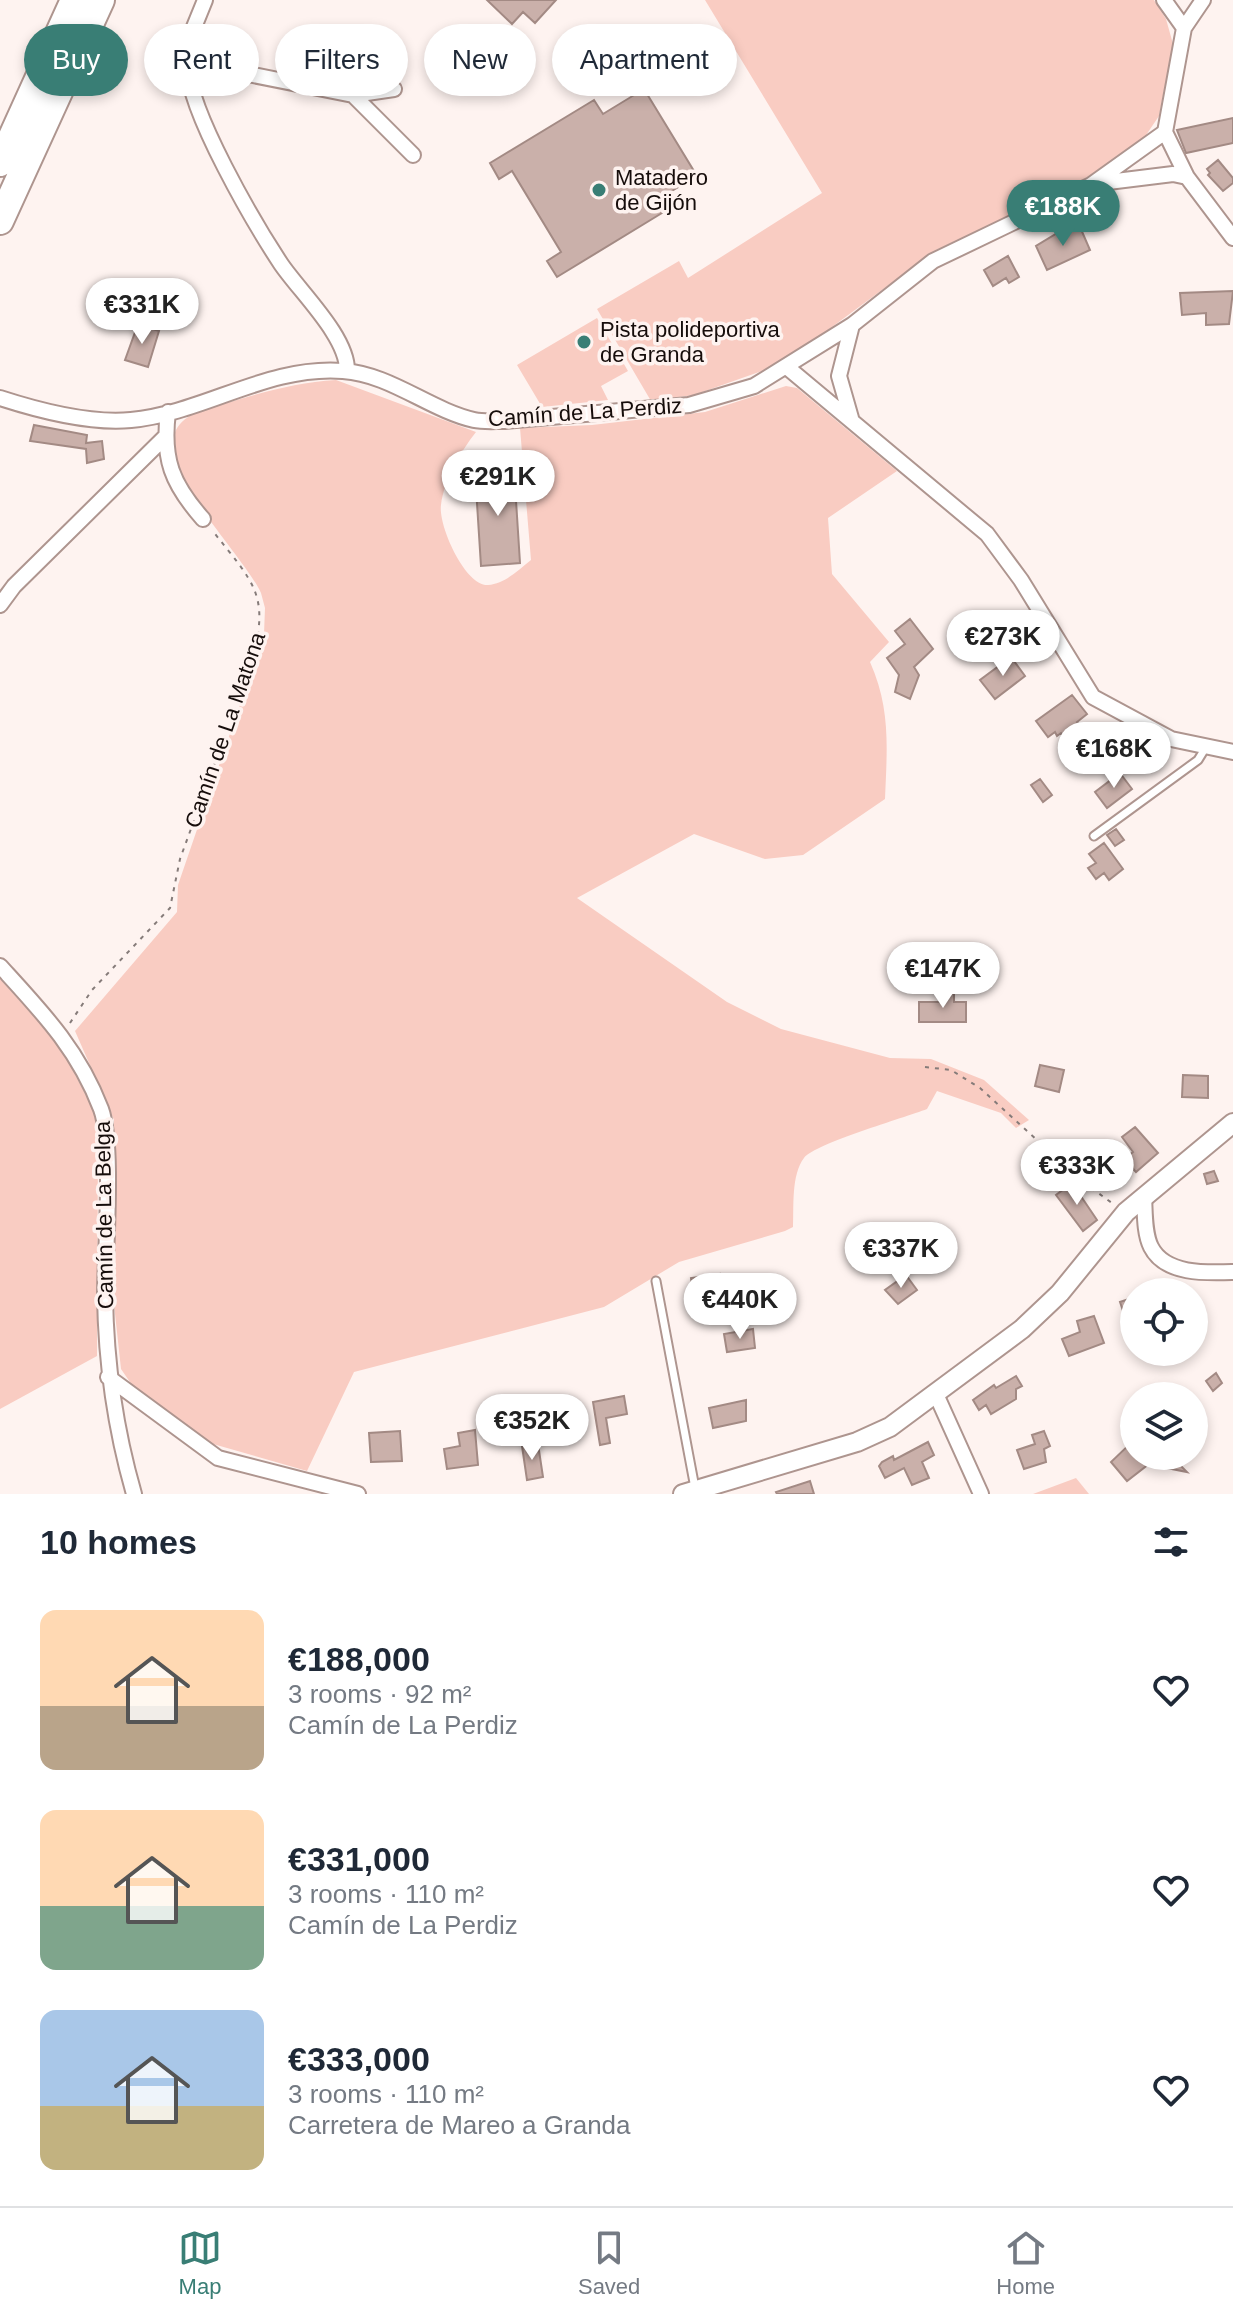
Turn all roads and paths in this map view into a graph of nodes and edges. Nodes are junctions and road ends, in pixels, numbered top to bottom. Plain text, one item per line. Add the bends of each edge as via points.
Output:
1 (74, 0) edge
2 (101, 0) edge
3 (205, 0) edge
4 (1164, 0) edge
5 (1203, 0) edge
6 (195, 24) edge
7 (1184, 28) junction
8 (193, 96) edge
9 (354, 96) edge
10 (1165, 132) junction
11 (413, 155) dead end
12 (0, 163) edge
13 (1187, 177) junction
14 (1091, 185) junction
15 (0, 221) edge
16 (1233, 238) edge
17 (852, 325) junction
18 (788, 368) junction
19 (347, 371) junction
20 (0, 398) edge
21 (168, 412) junction
22 (856, 425) junction
23 (165, 437) junction
24 (203, 519) joint
25 (0, 605) edge
26 (1206, 747) junction
27 (1233, 752) edge
28 (1094, 836) dead end
29 (0, 966) edge
30 (62, 1034) junction
31 (925, 1067) dead end
32 (1233, 1123) edge
33 (1144, 1196) junction
34 (1126, 1212) junction
35 (1233, 1272) edge
36 (656, 1281) dead end
37 (108, 1377) junction
38 (935, 1392) junction
39 (689, 1492) edge
40 (134, 1494) edge
41 (358, 1494) edge
42 (981, 1494) edge

1 - 12 highway
2 - 15 highway
3 - 6 street
4 - 7 street
5 - 7 street
7 - 10 street
8 - 19 street via 256,223 337,338
9 - 11 street
10 - 13 street
10 - 14 street, Camín de La Perdiz
13 - 14 street via 1173,174
13 - 16 street
14 - 17 street, Camín de La Perdiz via 933,261
17 - 18 street, Camín de La Perdiz
17 - 22 street via 839,376
18 - 19 street, Camín de La Perdiz via 754,386 689,405 505,421 474,420
18 - 22 street
19 - 21 street, Camín de La Perdiz via 296,374 239,387
20 - 21 street, Camín de La Perdiz via 105,421
21 - 23 street
22 - 26 street via 987,534 1093,697 1171,739
23 - 24 street via 168,462 185,498
23 - 25 street
24 - 30 path, Camín de La Matona via 257,592 260,632 180,859 170,908 92,990
26 - 27 street
26 - 28 lane via 1198,760
29 - 30 street, Camín de La Belga
30 - 37 street, Camín de La Belga via 105,1122
31 - 34 path via 951,1070 980,1088 1083,1182
32 - 33 street
33 - 34 street
33 - 35 street via 1148,1238 1158,1256 1193,1272
34 - 38 street via 1060,1293 1022,1329
36 - 39 lane
37 - 40 street, Camín de La Belga
37 - 41 street via 218,1458
38 - 39 street via 890,1427 857,1442
38 - 42 street

